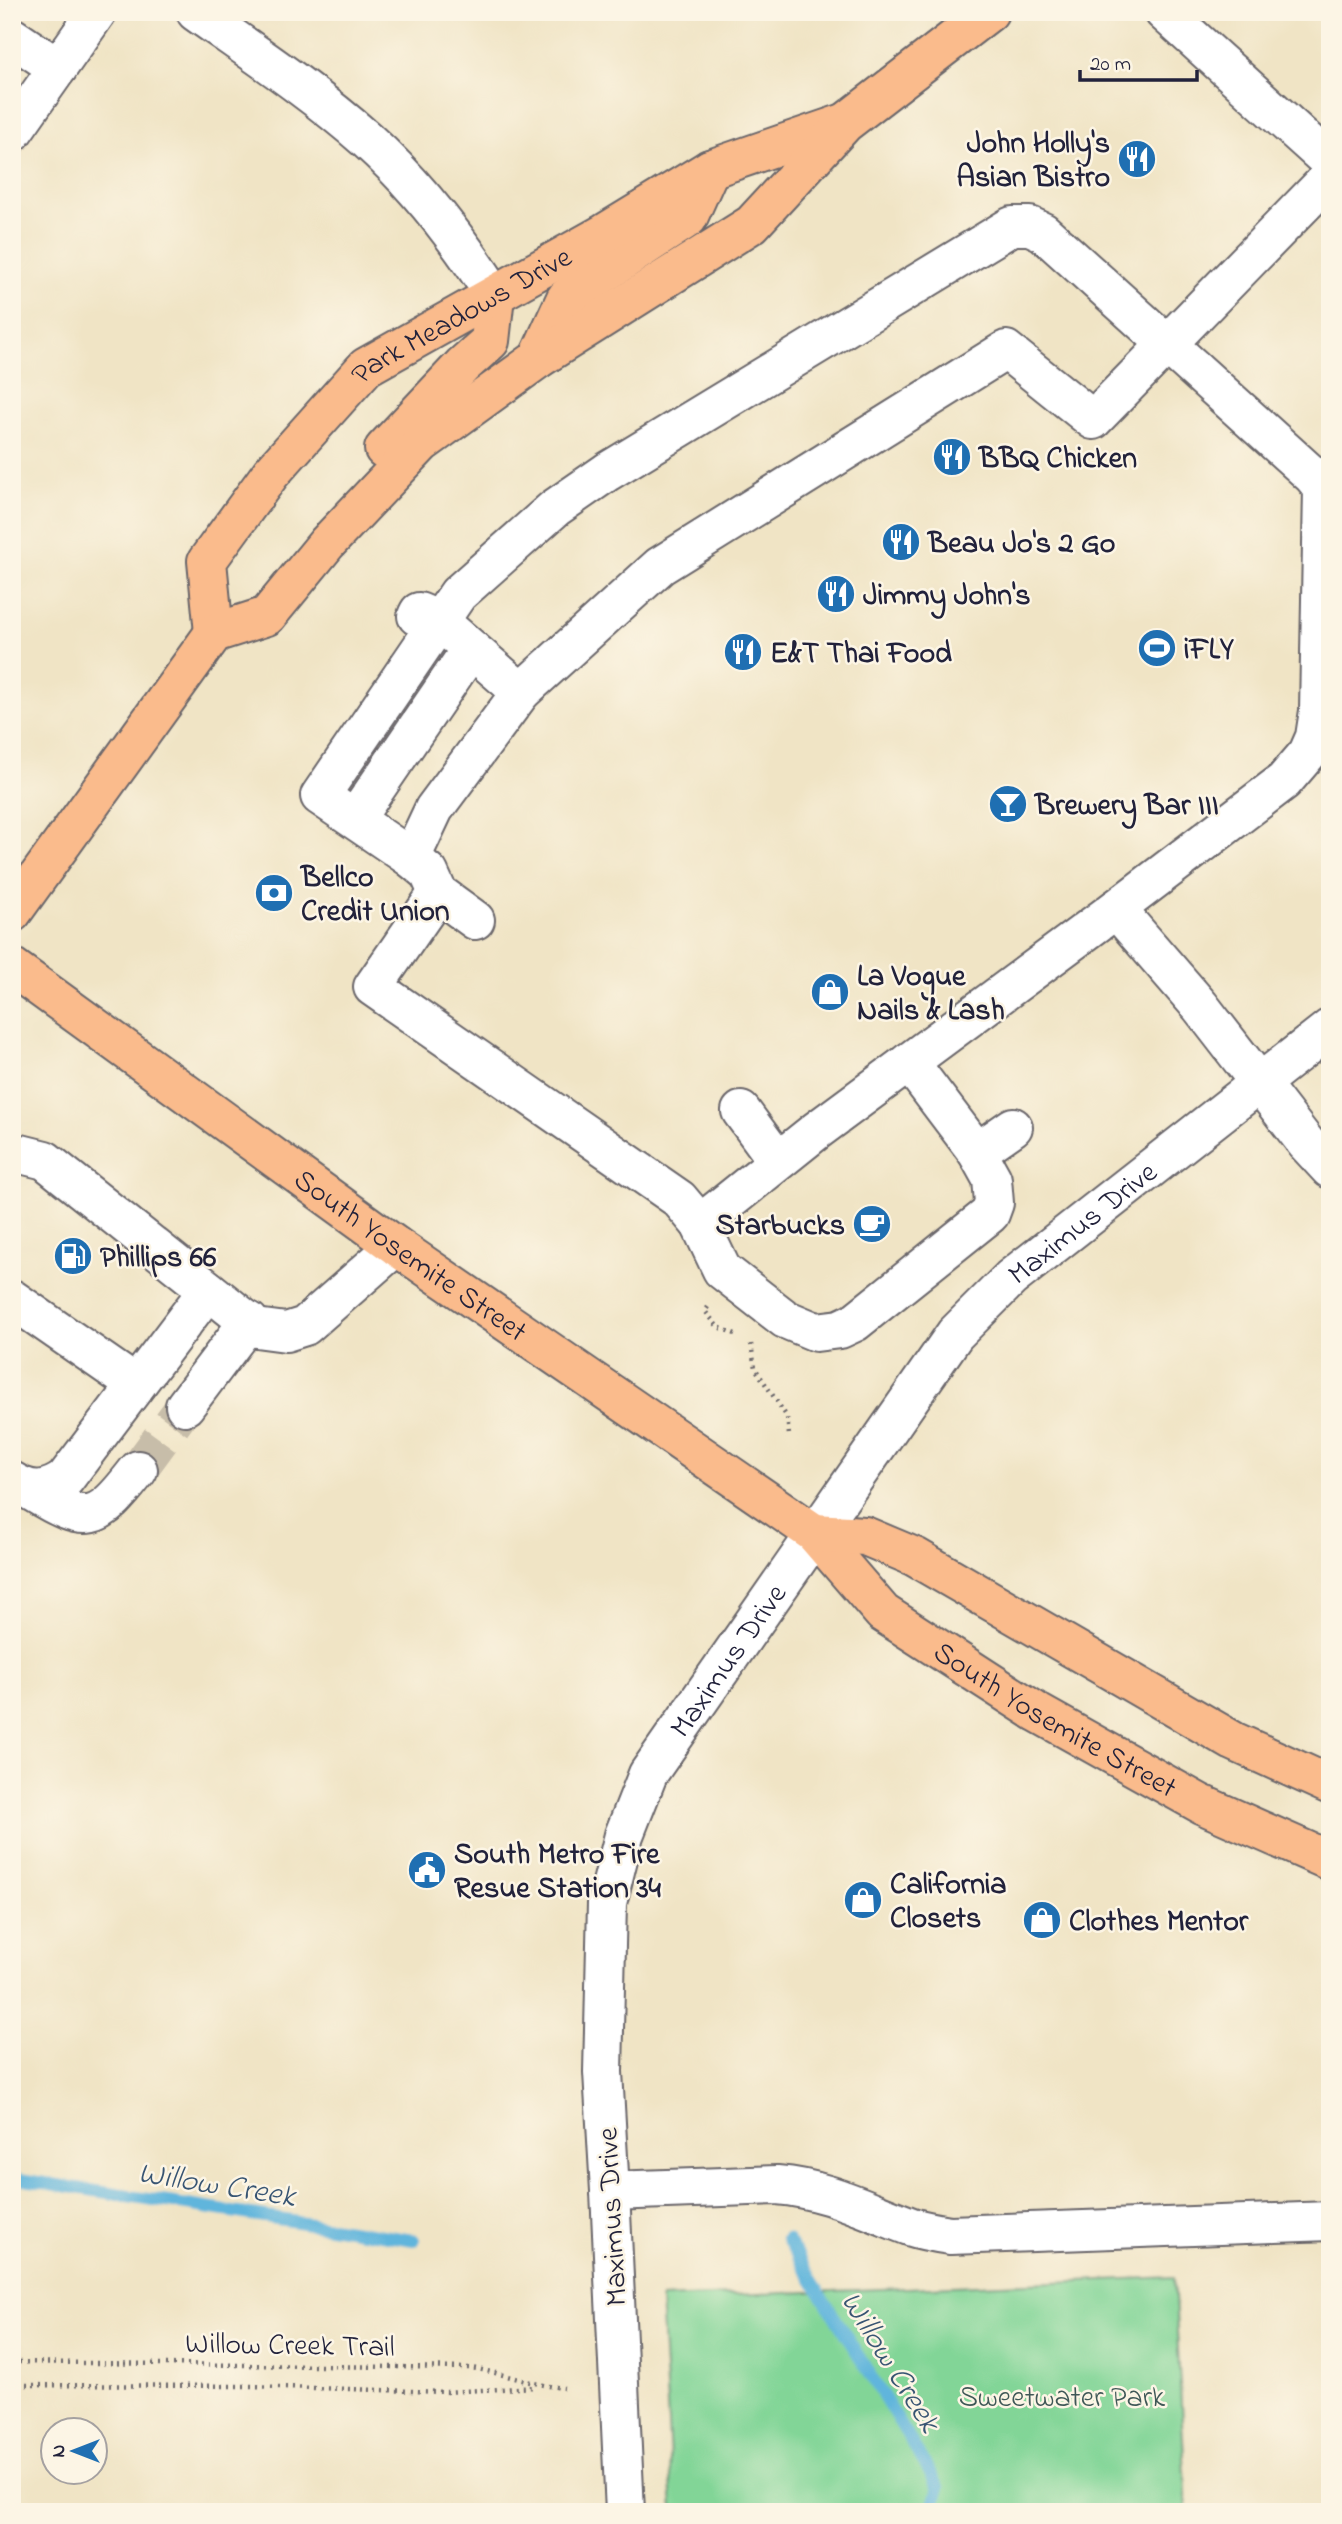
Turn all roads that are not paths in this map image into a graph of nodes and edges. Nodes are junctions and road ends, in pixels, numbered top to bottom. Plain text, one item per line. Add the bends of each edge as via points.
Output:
1 (97, 12) edge
2 (196, 12) edge
3 (989, 12) edge
4 (1164, 12) edge
5 (12, 37) edge
6 (58, 68) junction
7 (845, 122) junction
8 (12, 133) edge
9 (1330, 162) edge
10 (710, 169) junction
11 (1330, 177) edge
12 (495, 296) junction
13 (1168, 343) junction
14 (538, 359) junction
15 (279, 602) junction
16 (214, 632) junction
17 (455, 635) junction
18 (521, 692) junction
19 (411, 858) junction
20 (438, 893) junction
21 (1116, 909) junction
22 (12, 913) edge
23 (475, 920) dead end
24 (12, 967) edge
25 (1330, 1028) edge
26 (909, 1062) junction
27 (1261, 1083) junction
28 (741, 1111) dead end
29 (1013, 1127) dead end
30 (977, 1152) junction
31 (12, 1156) edge
32 (777, 1160) junction
33 (1330, 1169) edge
34 (700, 1224) junction
35 (396, 1246) junction
36 (208, 1290) junction
37 (12, 1299) edge
38 (249, 1321) junction
39 (136, 1385) junction
40 (185, 1406) tunnel mouth
41 (138, 1470) tunnel mouth
42 (22, 1486) edge
43 (814, 1533) junction
44 (1330, 1785) edge
45 (1330, 1861) edge
46 (610, 2191) junction
47 (1330, 2221) edge
48 (625, 2512) edge

1 - 6 street
2 - 12 street via 367,140 412,185
3 - 7 main road, Park Meadows Drive
4 - 9 street
5 - 6 street
6 - 8 street
7 - 10 main road, Park Meadows Drive
7 - 14 main road, Park Meadows Drive via 752,224
10 - 12 main road, Park Meadows Drive
10 - 14 main road via 688,218 566,298
11 - 13 street
12 - 15 main road via 490,341 283,557
12 - 16 main road, Park Meadows Drive via 366,368 271,473 207,561
13 - 17 street via 1043,232 1012,226 565,501 458,594
13 - 18 street via 1093,420 1006,350 677,554
13 - 21 street via 1322,488 1319,712 1308,753 1284,781
14 - 15 main road, Park Meadows Drive via 422,443 327,543
15 - 16 main road, Park Meadows Drive via 267,617
16 - 22 main road
17 - 18 street
17 - 19 street via 338,808
18 - 19 street via 434,809
19 - 20 street via 429,873
20 - 23 street
20 - 34 street via 373,987 679,1199
21 - 26 street
21 - 27 street
24 - 35 main road, South Yosemite Street
25 - 27 street, Maximus Drive
26 - 30 street
26 - 32 street
27 - 33 street
27 - 43 street, Maximus Drive via 1011,1278 973,1315
28 - 32 street
29 - 30 street
30 - 34 street via 992,1179 990,1214 841,1329 816,1332 785,1318 722,1270
31 - 36 street via 45,1160
32 - 34 street
35 - 38 street via 305,1326 286,1332 256,1328
35 - 43 main road, South Yosemite Street
36 - 38 street
36 - 39 street
37 - 39 street
38 - 40 street
39 - 42 street via 65,1479 53,1488
41 - 42 street via 117,1497 89,1514 62,1510
43 - 44 main road via 865,1536 915,1557 1233,1741
43 - 45 main road, South Yosemite Street via 883,1613 1038,1713 1201,1804
43 - 46 street, Maximus Drive via 648,1774 624,1835 607,1903 603,2072
46 - 47 street via 804,2187 915,2228 950,2235
46 - 48 street, Maximus Drive

